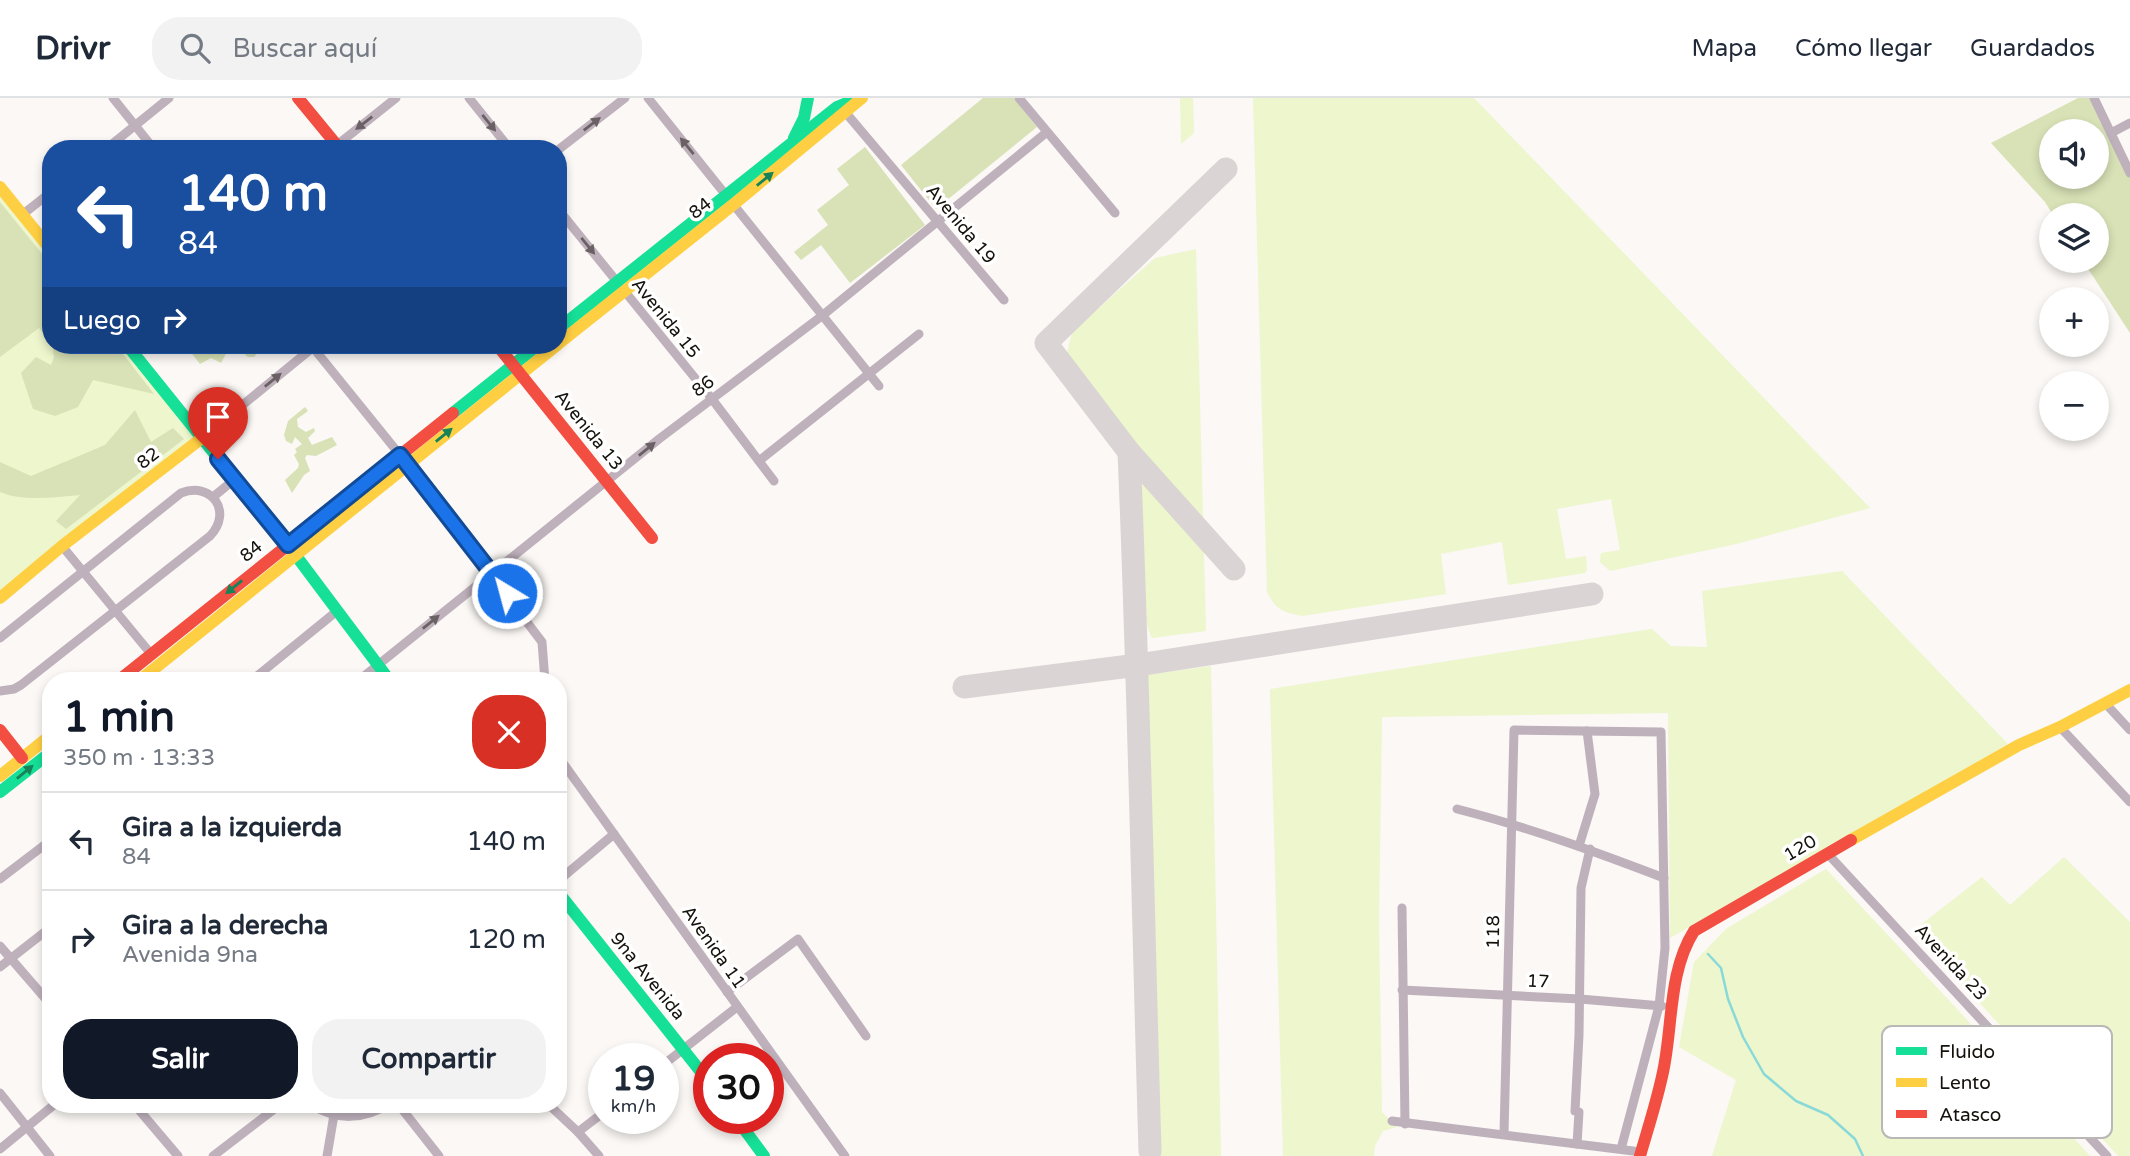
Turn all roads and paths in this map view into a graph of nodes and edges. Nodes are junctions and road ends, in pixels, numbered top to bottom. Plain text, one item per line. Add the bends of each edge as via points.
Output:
1 (113, 98) edge
2 (169, 98) edge
3 (298, 98) edge
4 (396, 98) edge
5 (469, 98) edge
6 (625, 98) edge
7 (648, 98) edge
8 (808, 98) edge
9 (862, 98) edge
10 (1019, 98) edge
11 (2094, 98) edge
12 (843, 103) edge
13 (2130, 124) edge
14 (135, 125) junction
15 (1047, 132) junction
16 (2111, 133) junction
17 (117, 140) edge
18 (147, 140) edge
19 (331, 140) edge
20 (345, 140) edge
21 (503, 140) edge
22 (567, 143) edge
23 (790, 144) junction
24 (2130, 173) edge
25 (0, 187) edge
26 (42, 199) edge
27 (730, 199) junction
28 (1115, 213) dead end
29 (22, 215) junction
30 (567, 220) edge
31 (937, 223) junction
32 (42, 239) edge
33 (620, 287) junction
34 (1003, 300) dead end
35 (823, 315) junction
36 (567, 323) edge
37 (919, 334) dead end
38 (567, 336) edge
39 (134, 354) edge
40 (303, 354) edge
41 (319, 354) edge
42 (504, 354) edge
43 (530, 354) edge
44 (542, 354) edge
45 (517, 369) junction
46 (869, 373) junction
47 (879, 386) dead end
48 (712, 399) junction
49 (202, 438) junction
50 (404, 460) junction
51 (759, 461) junction
52 (235, 479) junction
53 (607, 480) junction
54 (774, 481) dead end
55 (213, 497) junction
56 (652, 538) dead end
57 (62, 546) junction
58 (291, 550) junction
59 (82, 571) junction
60 (492, 573) junction
61 (0, 598) edge
62 (115, 611) junction
63 (337, 611) junction
64 (0, 638) edge
65 (151, 654) junction
66 (378, 664) junction
67 (129, 672) edge
68 (149, 672) edge
69 (262, 672) edge
70 (369, 672) edge
71 (384, 672) edge
72 (544, 672) edge
73 (2130, 690) edge
74 (0, 691) edge
75 (2105, 703) junction
76 (2060, 727) junction
77 (0, 730) edge
78 (2130, 730) edge
79 (1587, 731) junction
80 (42, 742) edge
81 (22, 758) junction
82 (42, 759) edge
83 (567, 769) edge
84 (0, 776) edge
85 (0, 792) edge
86 (2130, 802) edge
87 (1457, 808) dead end
88 (1511, 823) junction
89 (614, 834) junction
90 (1579, 846) junction
91 (42, 847) edge
92 (1590, 849) junction
93 (1827, 853) junction
94 (567, 873) edge
95 (1664, 878) junction
96 (0, 879) edge
97 (567, 903) edge
98 (1402, 908) dead end
99 (42, 934) edge
100 (0, 946) edge
101 (11, 959) junction
102 (0, 967) edge
103 (1402, 990) junction
104 (727, 992) junction
105 (42, 995) edge
106 (1507, 996) junction
107 (1580, 999) junction
108 (737, 1006) junction
109 (1659, 1006) junction
110 (1673, 1007) junction
111 (1987, 1026) edge
112 (866, 1036) dead end
113 (684, 1048) junction
114 (679, 1052) edge
115 (693, 1060) edge
116 (0, 1093) edge
117 (44, 1113) edge
118 (142, 1113) edge
119 (269, 1113) edge
120 (330, 1113) edge
121 (372, 1113) edge
122 (405, 1113) edge
123 (558, 1113) edge
124 (334, 1115) junction
125 (1392, 1121) dead end
126 (588, 1124) edge
127 (1405, 1124) junction
128 (27, 1127) junction
129 (578, 1132) junction
130 (748, 1134) edge
131 (1504, 1134) junction
132 (2090, 1138) edge
133 (1577, 1144) junction
134 (0, 1149) edge
135 (1621, 1149) junction
136 (1641, 1154) edge
137 (50, 1156) edge
138 (178, 1156) edge
139 (213, 1156) edge
140 (327, 1156) edge
141 (439, 1156) edge
142 (599, 1156) edge
143 (764, 1156) edge
144 (845, 1156) edge
145 (2107, 1156) edge

1 - 14 street
2 - 14 street
3 - 19 main road
4 -> 20 street
5 -> 21 street
22 -> 6 street
27 -> 7 street
8 - 23 main road via 804,118
9 - 12 main road, 84
10 - 15 street
11 - 16 street
12 - 23 main road, 84
27 -> 12 main road, 84
12 - 31 street, Avenida 19
13 - 16 street
14 - 17 street
14 - 18 street
15 - 28 street
15 - 31 street, 86
16 - 24 street
23 - 27 main road, 84
25 - 29 main road
26 - 29 street
27 - 33 main road, 84
27 - 35 street
29 - 32 main road
30 -> 33 street, Avenida 15
31 - 34 street, Avenida 19
31 - 35 street, 86
33 - 36 main road, 84
33 - 38 main road, 84
33 - 48 street, Avenida 15
35 - 46 street
35 - 48 street, 86
37 - 46 street
39 - 49 main road
49 -> 40 street, 82
41 - 50 street
42 - 45 main road, Avenida 13
43 - 45 main road, 84
44 - 45 main road, 84
45 - 50 main road, 84
45 - 53 main road, Avenida 13
46 - 47 street
46 - 51 street
48 - 51 street, Avenida 15
53 -> 48 street, 86
49 - 52 main road
49 - 57 main road, 82
50 - 58 main road, 84
50 - 60 street
51 - 54 street, Avenida 15
52 - 55 street
52 - 58 main road
53 - 56 main road, Avenida 13
53 - 60 street, 86
55 - 59 street via 197,490 181,494
55 - 62 street via 220,513 216,530
57 - 59 street
57 - 61 main road, 82
58 - 63 main road
58 -> 65 main road, 84
58 - 68 main road, 84
59 - 62 street
59 - 64 street
66 -> 60 street, 86
60 - 72 street via 542,642
62 - 65 street
62 - 74 street via 20,685
63 - 66 main road
63 - 69 street
65 - 67 main road, 84
66 - 70 street, 86
66 - 71 main road
73 - 75 main road, 120
75 - 76 main road, 120
75 - 78 street
76 - 86 street
76 - 93 main road, 120 via 2019,745
77 - 81 main road
79 - 88 street, 118 via 1514,730
79 - 90 street via 1595,794
79 - 95 street via 1661,732
80 - 81 main road
81 - 84 main road
85 -> 82 main road
83 - 89 street, Avenida 11
87 - 88 street
88 - 90 street
88 - 106 street, 118
89 - 94 street
89 - 104 street, Avenida 11
90 - 92 street
91 - 96 street
92 - 95 street
92 - 107 street via 1581,888
93 - 110 main road, 120 via 1694,931 1684,947
93 - 111 street, Avenida 23
95 - 109 street via 1665,948
97 - 113 main road, 9na Avenida
98 - 103 street
99 - 101 street
100 - 101 street
101 - 102 street
101 - 105 street
103 - 106 street, 17
103 - 127 street
104 - 108 street, Avenida 11
104 - 112 street via 798,939
106 - 107 street, 17
106 - 131 street, 118
107 - 109 street, 17
107 - 133 street
108 - 113 street
108 - 144 street, Avenida 11
109 - 110 street, 17
109 - 135 street
110 - 136 main road, 120 via 1663,1073
113 - 114 street
113 - 115 main road, 9na Avenida
116 - 128 street
117 - 128 street
118 - 138 street
119 - 139 street
120 - 124 street
121 - 124 street
122 - 141 street
123 - 129 street
124 - 140 street
125 - 127 street
126 - 129 street
127 - 131 street
128 - 134 street
128 - 137 street
129 - 142 street
130 - 143 main road
131 - 133 street
132 - 145 street, Avenida 23
133 - 135 street
135 - 136 street

